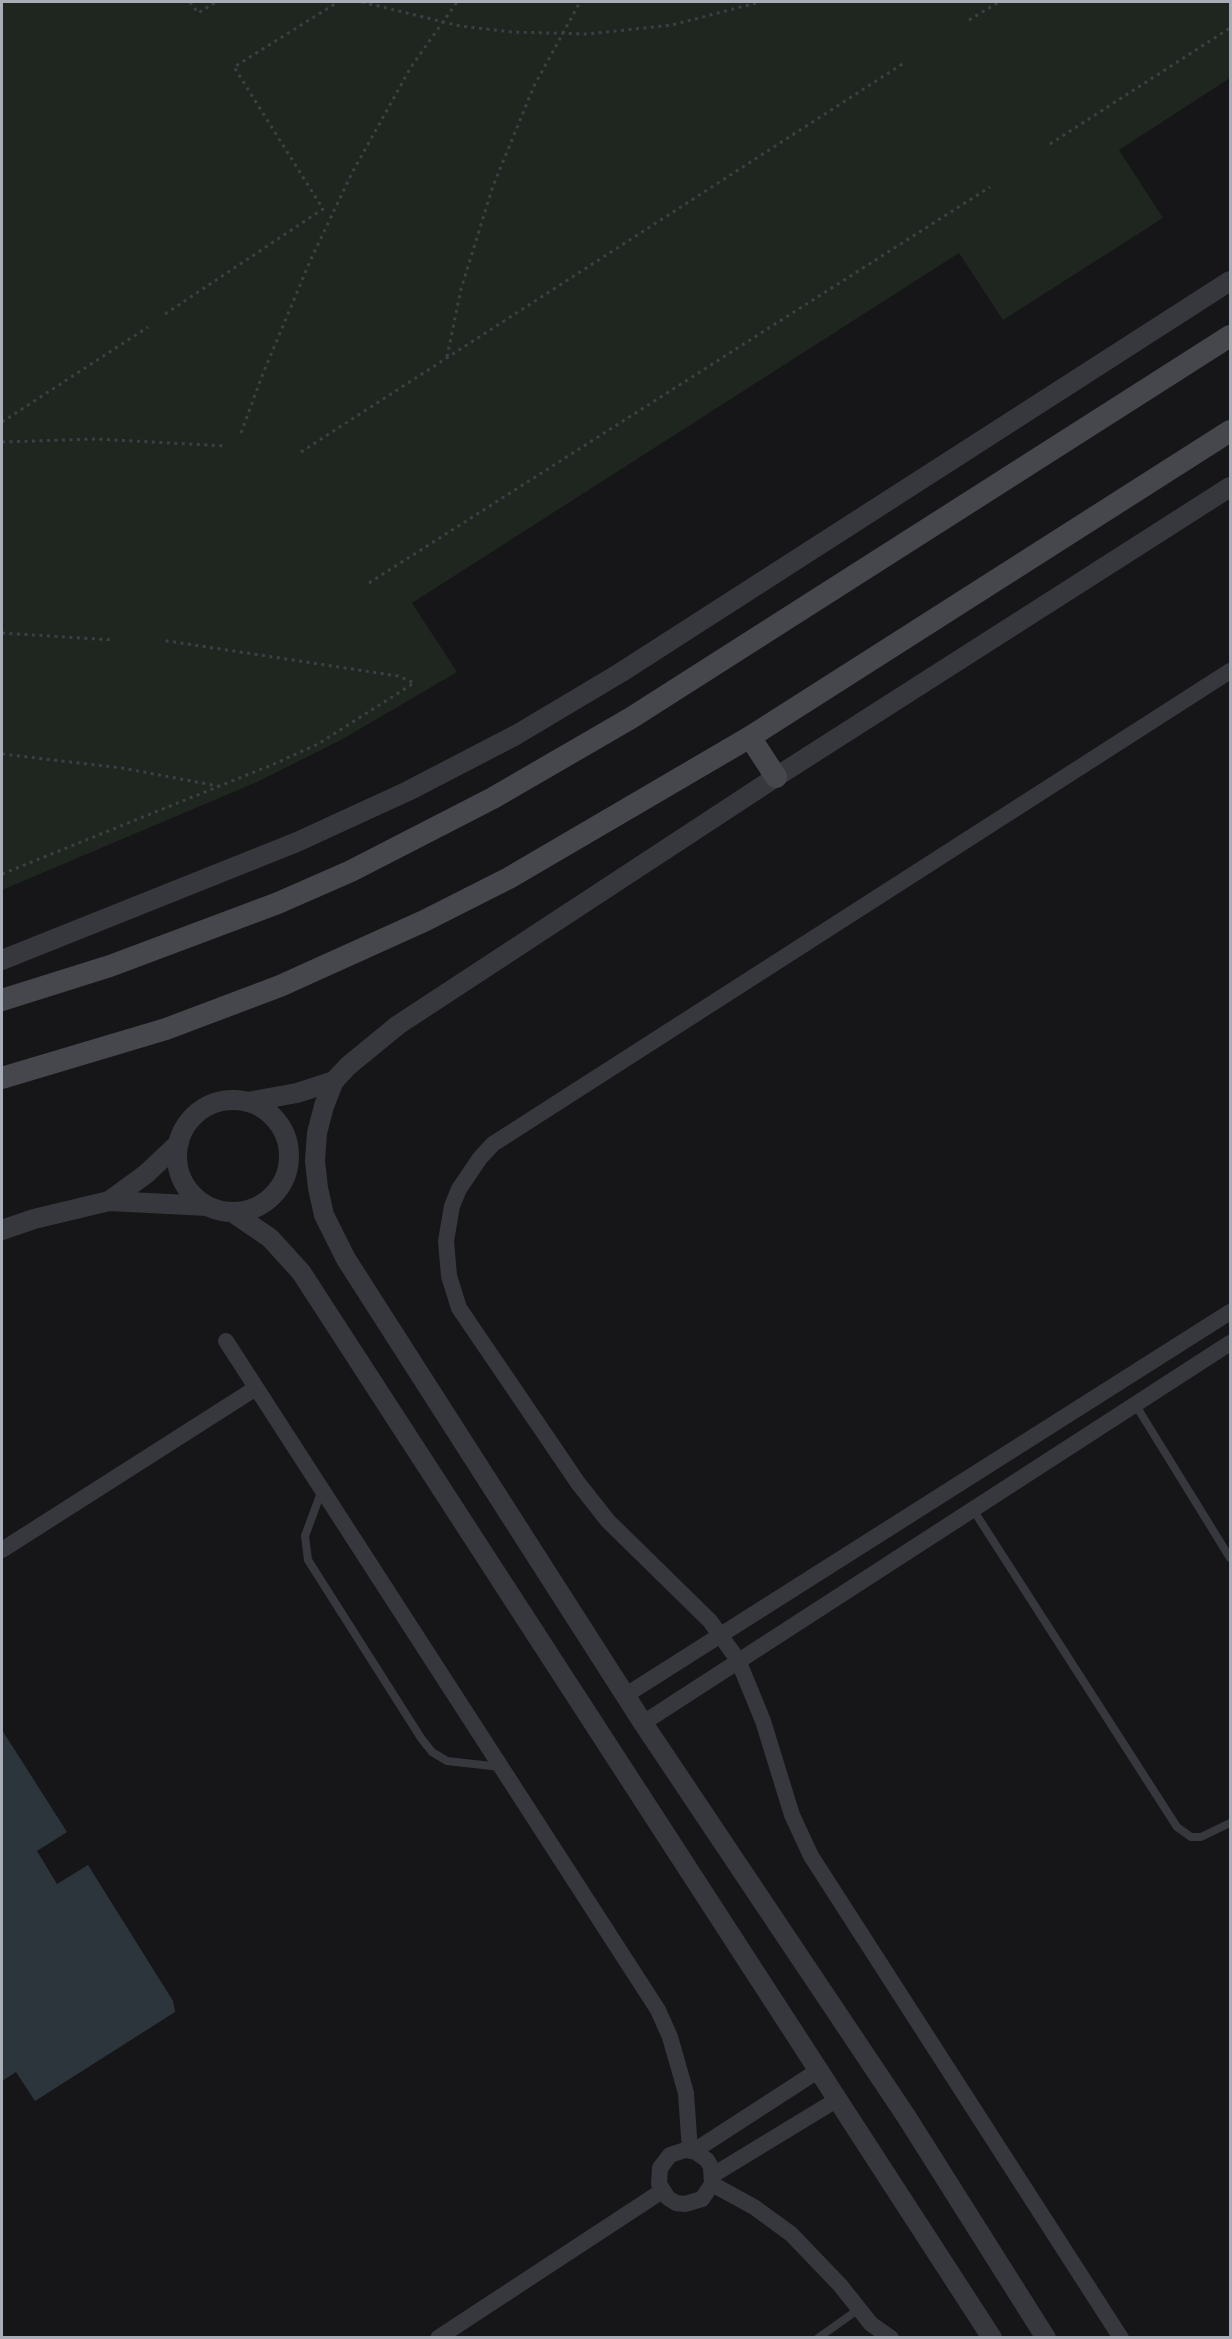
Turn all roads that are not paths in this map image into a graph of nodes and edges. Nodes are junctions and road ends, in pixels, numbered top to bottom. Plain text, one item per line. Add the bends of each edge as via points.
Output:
1 (1230, 281) edge
2 (1230, 336) edge
3 (1230, 431) edge
4 (1230, 487) edge
5 (1230, 671) edge
6 (750, 737) junction
7 (776, 777) junction
8 (2, 960) edge
9 (2, 1000) edge
10 (2, 1078) edge
11 (334, 1081) junction
12 (246, 1102) junction
13 (179, 1143) junction
14 (288, 1160) junction
15 (315, 1161) junction
16 (109, 1201) junction
17 (208, 1206) junction
18 (232, 1212) junction
19 (2, 1230) edge
20 (1230, 1312) edge
21 (225, 1341) dead end
22 (1230, 1343) edge
23 (256, 1388) junction
24 (1135, 1404) junction
25 (322, 1490) junction
26 (972, 1508) junction
27 (2, 1550) edge
28 (1230, 1558) edge
29 (721, 1636) junction
30 (738, 1660) junction
31 (626, 1695) junction
32 (643, 1723) junction
33 (502, 1767) junction
34 (1230, 1823) edge
35 (819, 2070) junction
36 (838, 2099) junction
37 (692, 2151) junction
38 (712, 2180) junction
39 (662, 2191) junction
40 (859, 2309) junction
41 (871, 2331) edge
42 (438, 2337) edge
43 (818, 2337) edge
44 (891, 2337) edge
45 (992, 2337) edge
46 (1046, 2337) edge
47 (1121, 2337) edge

1 - 8 street via 620,673 516,735 297,842
2 - 9 main road via 641,711 493,798 351,871 278,903 110,966
3 - 6 main road
4 - 7 street
5 - 29 street via 493,1144 459,1189 446,1241 449,1276 459,1308 592,1503
6 - 7 main road
6 - 10 main road via 509,878 338,962 166,1029
7 - 11 street via 423,1008
11 - 12 street via 297,1093
11 - 15 street via 317,1133
12 - 13 street via 210,1105 190,1121
12 - 14 street via 277,1121 288,1144
13 - 16 street
13 - 17 street via 178,1168 182,1180
14 - 15 street
14 - 18 street via 283,1180 267,1200
15 - 31 street via 324,1215 335,1240
16 - 17 street
16 - 19 street
17 - 18 street
18 - 35 street via 270,1238 301,1272
20 - 29 street
21 - 23 street
22 - 24 street
23 - 25 street
23 - 27 street
24 - 26 street
24 - 28 lane
25 - 33 street
25 - 33 lane via 305,1536 308,1560 421,1738 432,1752 447,1761
26 - 30 street
26 - 34 lane via 1177,1827 1191,1837 1201,1837
29 - 30 street
29 - 31 street
30 - 32 street
30 - 47 street via 763,1721 792,1815 811,1856
31 - 32 street
32 - 46 street via 906,2116
33 - 37 street via 658,2010 686,2093
35 - 36 street
35 - 37 street
36 - 38 street
36 - 45 street
37 - 38 street via 707,2160
37 - 39 street via 677,2152 664,2161 659,2176
38 - 39 street via 702,2199 685,2204 668,2198
38 - 40 street via 791,2234
39 - 42 street
40 - 41 street
40 - 43 lane
41 - 44 street

